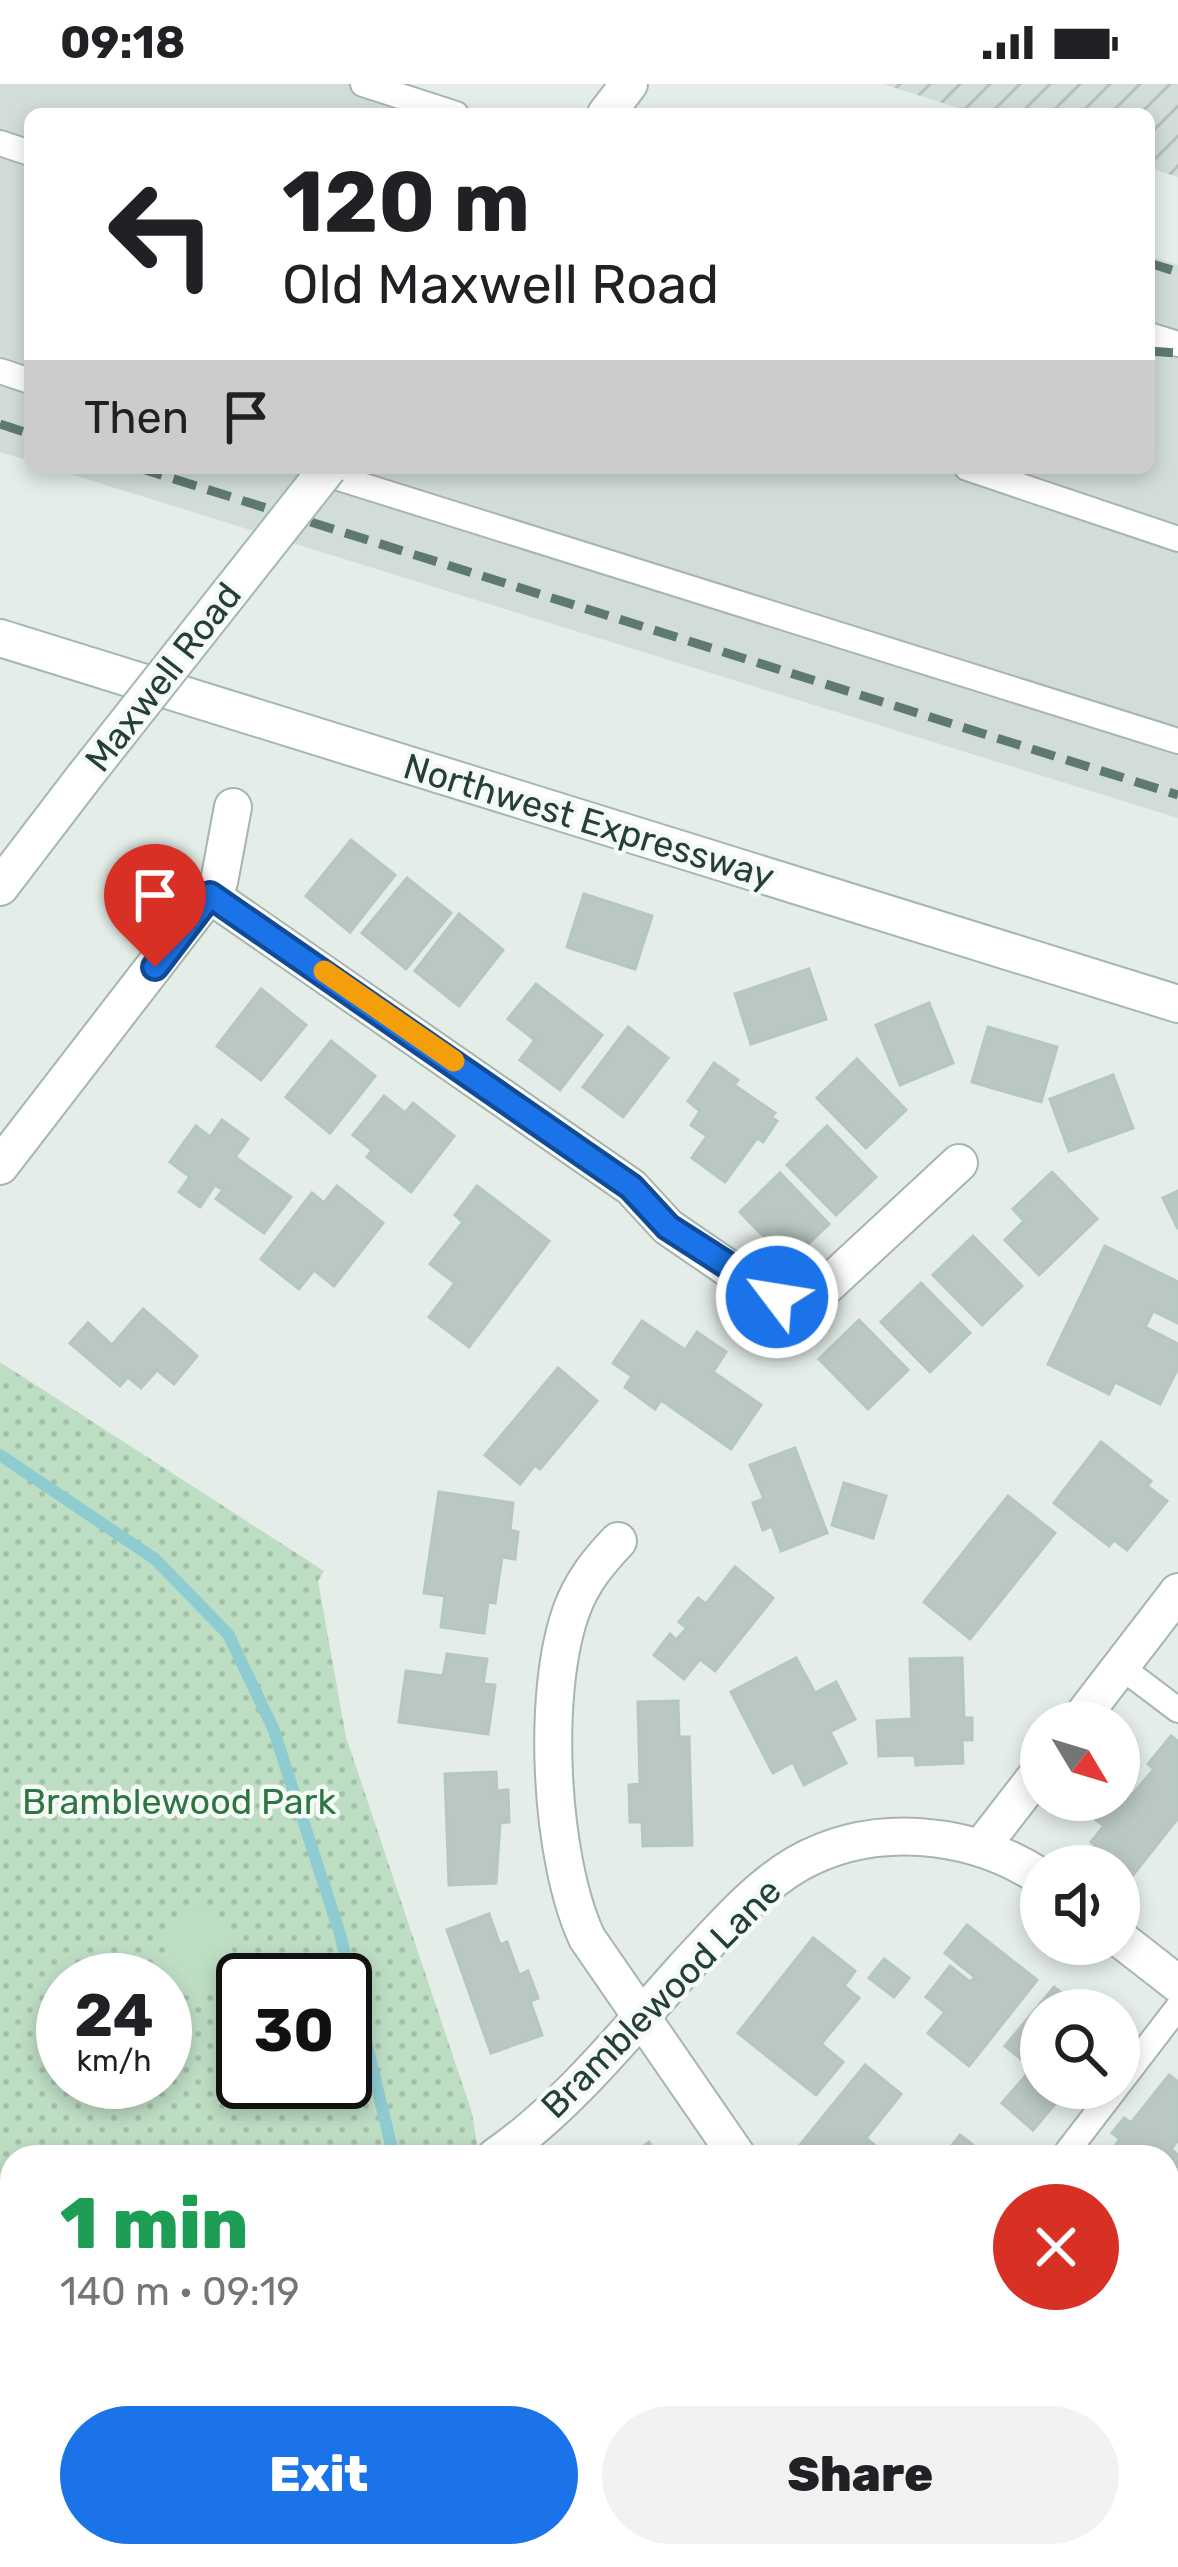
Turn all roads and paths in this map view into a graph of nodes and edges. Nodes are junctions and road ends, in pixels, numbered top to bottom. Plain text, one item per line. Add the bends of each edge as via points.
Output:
1 (363, 84) edge
2 (629, 84) edge
3 (437, 108) edge
4 (611, 108) edge
5 (323, 474) edge
6 (327, 474) edge
7 (985, 474) edge
8 (1178, 539) edge
9 (0, 638) edge
10 (1178, 742) edge
11 (233, 807) dead end
12 (0, 887) edge
13 (210, 895) junction
14 (1178, 1004) edge
15 (959, 1162) dead end
16 (0, 1166) edge
17 (618, 1541) dead end
18 (1178, 1592) edge
19 (1121, 1666) junction
20 (1094, 1701) edge
21 (1178, 1711) edge
22 (1020, 1797) edge
23 (982, 1846) junction
24 (1020, 1865) edge
25 (1140, 1954) edge
26 (1178, 1984) edge
27 (1178, 2006) edge
28 (640, 2017) junction
29 (1140, 2056) edge
30 (1100, 2109) edge
31 (509, 2145) edge
32 (730, 2145) edge
33 (1072, 2145) edge

1 - 3 lane
2 - 4 street
5 - 12 street, Maxwell Road, bridge
6 - 10 lane
7 - 8 lane
9 - 14 street, Northwest Expressway
11 - 13 street via 221,878
13 - 15 street via 777,1297 822,1290
13 - 16 street
17 - 28 street via 591,1570 571,1612 555,1749 562,1865 573,1907
18 - 19 street
19 - 20 street
19 - 21 lane
22 - 23 street
23 - 24 street, Bramblewood Lane
23 - 28 street, Bramblewood Lane via 887,1837 797,1864 718,1931
25 - 26 street
27 - 29 lane
28 - 31 street, Bramblewood Lane
28 - 32 street
30 - 33 lane

